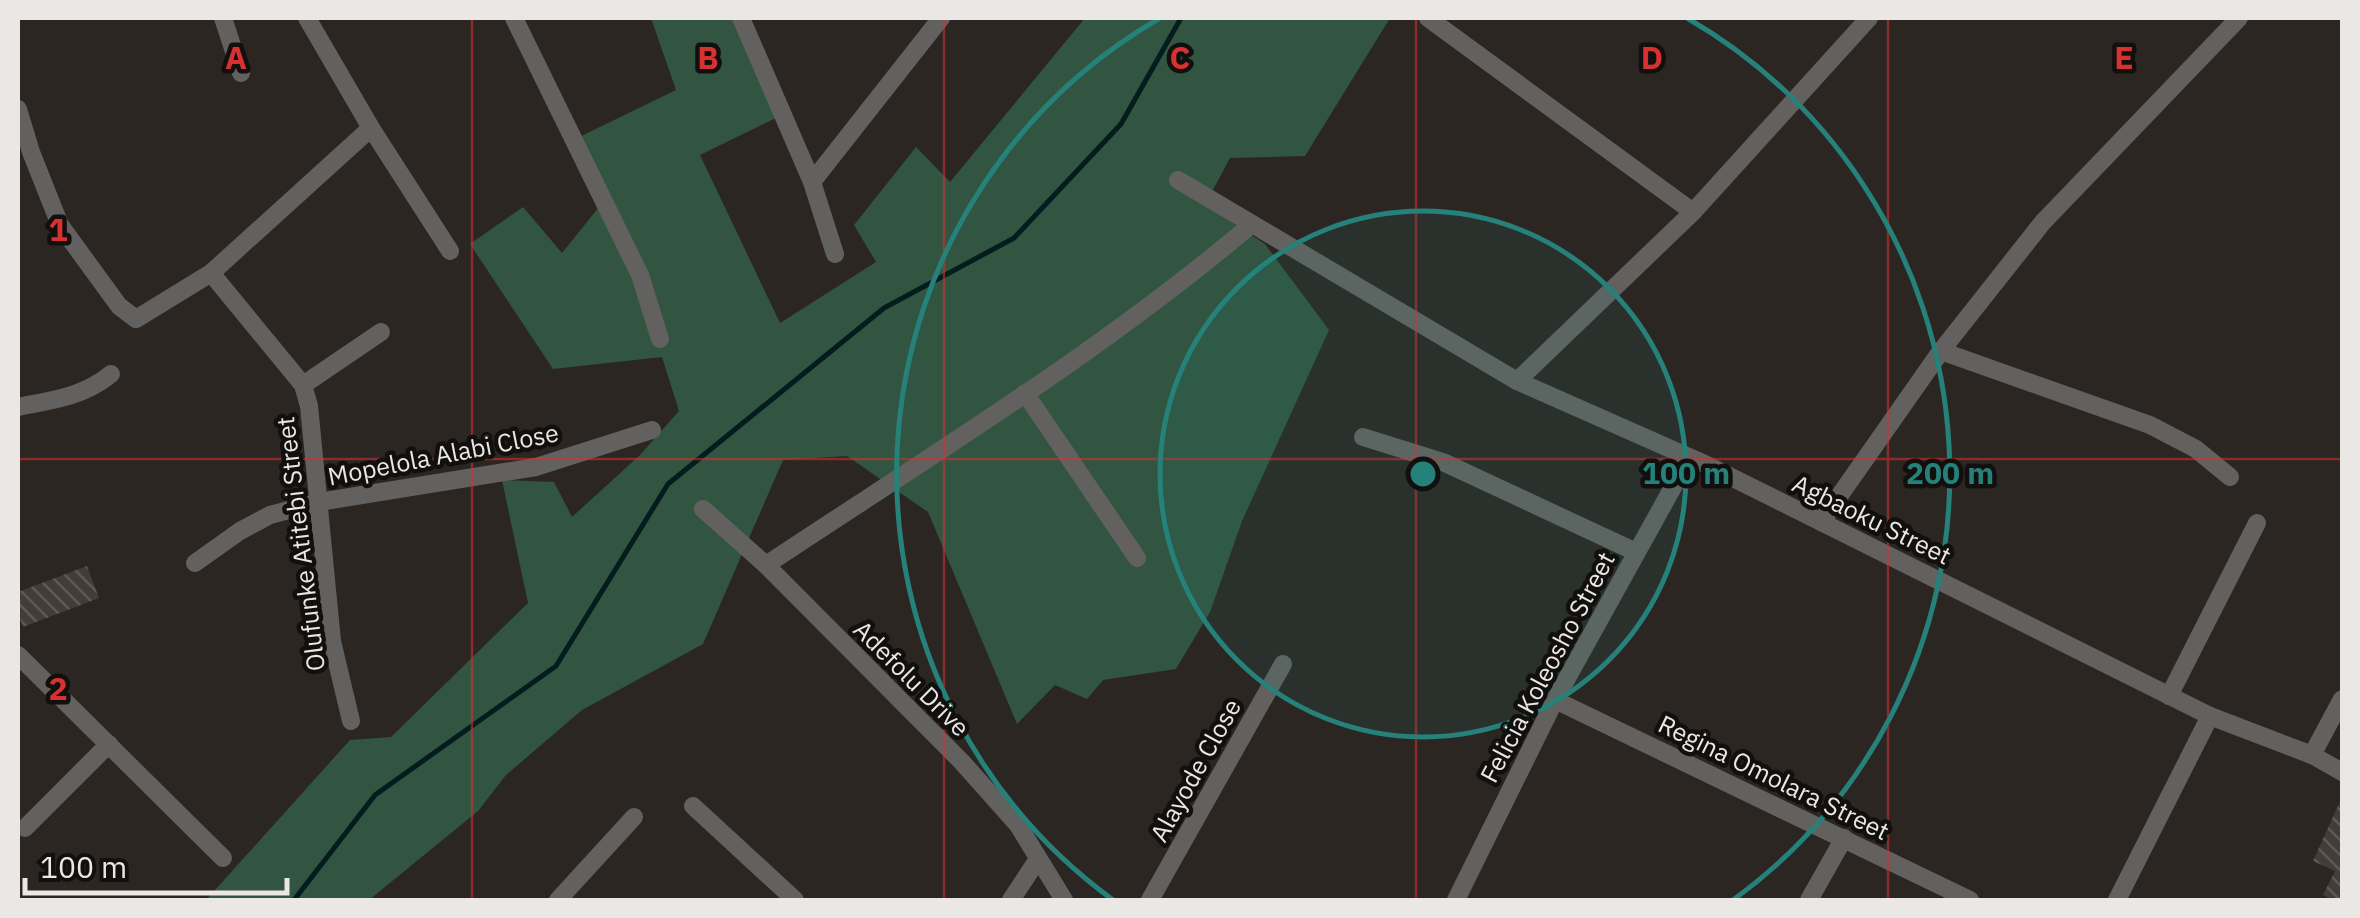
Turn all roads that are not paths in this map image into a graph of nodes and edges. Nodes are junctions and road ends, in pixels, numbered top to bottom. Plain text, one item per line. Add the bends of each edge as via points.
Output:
1 (224, 18) edge
2 (307, 18) edge
3 (514, 18) edge
4 (741, 18) edge
5 (941, 18) edge
6 (1428, 18) edge
7 (1869, 18) edge
8 (2238, 18) edge
9 (241, 73) dead end
10 (18, 108) edge
11 (371, 128) junction
12 (1178, 180) dead end
13 (812, 182) junction
14 (1693, 212) junction
15 (1252, 224) junction
16 (450, 250) dead end
17 (835, 254) dead end
18 (211, 273) junction
19 (381, 332) dead end
20 (660, 338) dead end
21 (1941, 351) junction
22 (111, 374) dead end
23 (1517, 381) junction
24 (303, 385) junction
25 (1025, 393) junction
26 (18, 407) edge
27 (652, 430) dead end
28 (1363, 437) dead end
29 (1688, 460) junction
30 (2230, 476) dead end
31 (318, 502) junction
32 (703, 509) dead end
33 (1821, 522) junction
34 (2258, 523) dead end
35 (1636, 552) junction
36 (1136, 558) dead end
37 (194, 562) dead end
38 (766, 564) junction
39 (18, 655) edge
40 (1283, 664) dead end
41 (2169, 696) junction
42 (2342, 699) edge
43 (1555, 700) junction
44 (2210, 716) junction
45 (352, 721) dead end
46 (109, 744) junction
47 (2312, 756) junction
48 (2342, 772) edge
49 (693, 806) dead end
50 (634, 816) dead end
51 (25, 828) dead end
52 (1844, 838) junction
53 (223, 858) dead end
54 (1038, 860) junction
55 (558, 900) edge
56 (795, 900) edge
57 (1011, 900) edge
58 (1064, 900) edge
59 (1150, 900) edge
60 (1456, 900) edge
61 (1809, 900) edge
62 (1970, 900) edge
63 (2117, 900) edge

1 - 9 street
2 - 11 street
3 - 20 street via 640,275
4 - 13 street
5 - 13 street
6 - 14 street
7 - 14 street
8 - 21 street via 2043,222
10 - 18 street via 60,225 119,306 136,319
11 - 16 street
11 - 18 street
12 - 15 street, Agbaoku Street
13 - 17 street
14 - 23 street
15 - 23 street, Agbaoku Street
15 - 25 street
18 - 24 street, Olufunke Atitebi Street
19 - 24 street
21 - 30 street via 2150,425
21 - 33 street
22 - 26 street via 74,396
23 - 29 street, Agbaoku Street
24 - 31 street, Olufunke Atitebi Street
25 - 36 street
25 - 38 street
27 - 31 street, Mopelola Alabi Close via 536,466
28 - 35 street via 1443,462
29 - 33 street, Agbaoku Street
29 - 35 street, Felicia Koleosho Street
31 - 37 street, Mopelola Alabi Close via 270,516
31 - 45 street, Olufunke Atitebi Street via 332,641
32 - 38 street, Adefolu Drive
33 - 41 street, Agbaoku Street
34 - 41 street
35 - 43 street, Felicia Koleosho Street
38 - 54 street, Adefolu Drive via 961,762 1018,825
39 - 46 street
40 - 59 street, Alayode Close
41 - 44 street, Agbaoku Street
42 - 47 street
43 - 52 street, Regina Omolara Street
43 - 60 street, Felicia Koleosho Street
44 - 47 street, Agbaoku Street
44 - 63 street
46 - 51 street
46 - 53 street
47 - 48 street, Agbaoku Street
49 - 56 street
50 - 55 street
52 - 61 street
52 - 62 street, Regina Omolara Street
54 - 57 street
54 - 58 street, Adefolu Drive

